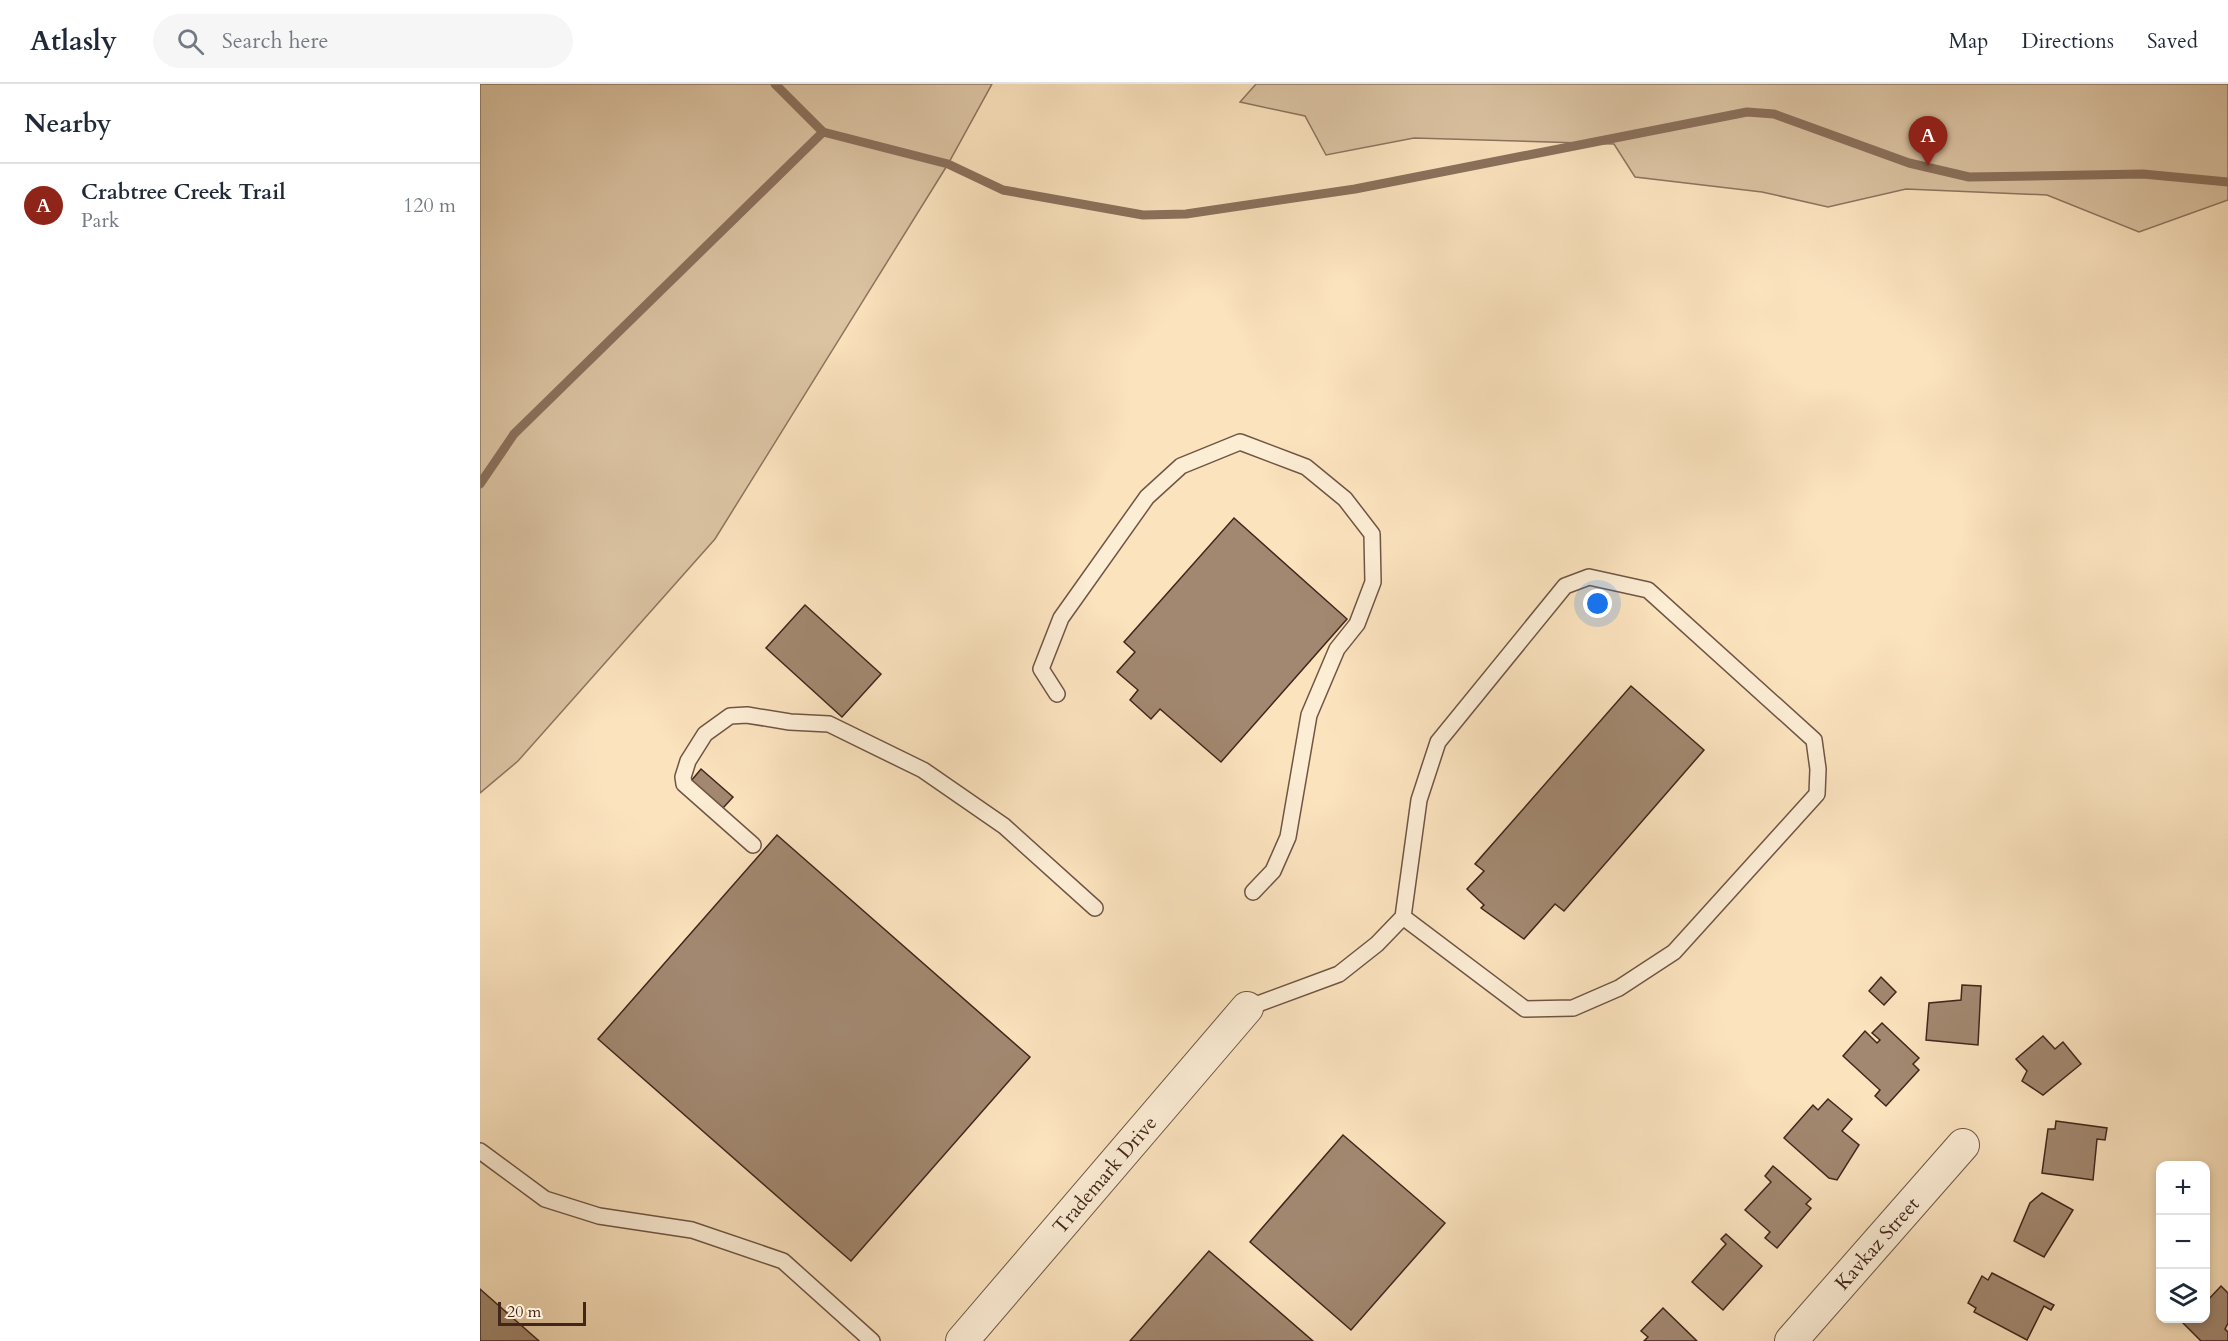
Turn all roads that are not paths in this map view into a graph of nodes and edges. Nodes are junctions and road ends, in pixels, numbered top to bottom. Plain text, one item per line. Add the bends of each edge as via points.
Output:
1 (1057, 694) dead end
2 (753, 845) dead end
3 (1252, 892) dead end
4 (1095, 908) dead end
5 (1403, 917) junction
6 (1247, 1008) joint
7 (1963, 1145) dead end
8 (480, 1151) edge
9 (872, 1341) edge
10 (962, 1341) edge
11 (1791, 1341) edge

1 - 3 lane via 1041,669 1061,618 1147,497 1181,465 1240,442 1306,467 1345,499 1372,534 1373,582 1356,624 1336,649 1309,715 1288,837 1273,871
2 - 4 lane via 684,784 682,777 688,761 705,734 730,716 747,714 829,724 923,770 1004,826
5 - 5 lane via 1525,1009 1573,1008 1619,988 1674,952 1817,794 1814,740 1648,590 1589,577 1566,586 1438,742 1419,800
5 - 6 lane via 1339,975
6 - 10 street, Trademark Drive
7 - 11 street, Kavkaz Street
8 - 9 lane via 545,1199 599,1216 692,1230 783,1261

